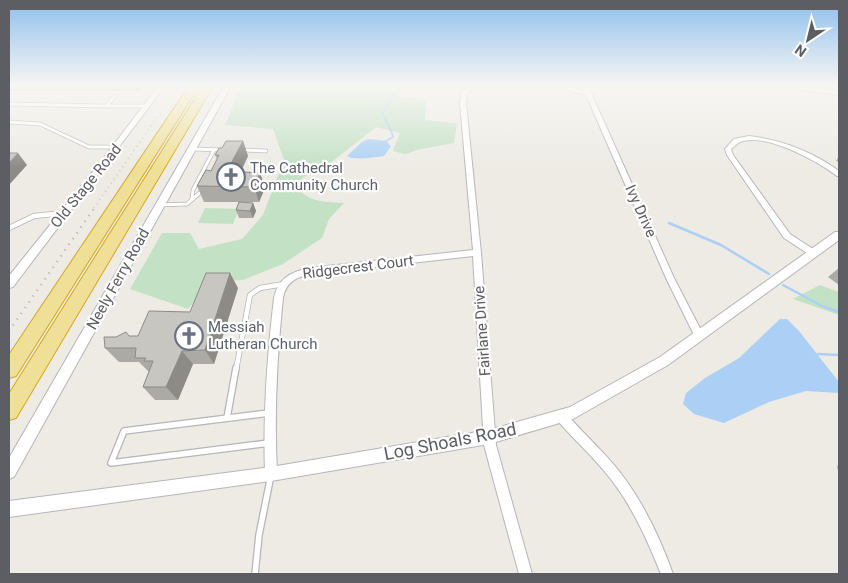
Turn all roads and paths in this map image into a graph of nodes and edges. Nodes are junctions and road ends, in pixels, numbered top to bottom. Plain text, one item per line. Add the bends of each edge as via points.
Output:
1 (143, 113) edge
2 (176, 113) edge
3 (191, 113) edge
4 (213, 113) edge
5 (464, 113) edge
6 (597, 113) edge
7 (9, 122) edge
8 (117, 147) junction
9 (193, 150) junction
10 (214, 150) junction
11 (234, 150) edge
12 (266, 150) dead end
13 (222, 157) edge
14 (839, 174) edge
15 (206, 187) edge
16 (192, 199) junction
17 (159, 205) junction
18 (63, 213) junction
19 (9, 228) edge
20 (839, 235) edge
21 (476, 253) junction
22 (813, 253) junction
23 (9, 284) edge
24 (284, 284) junction
25 (699, 336) junction
26 (9, 370) edge
27 (9, 412) edge
28 (271, 413) junction
29 (561, 416) junction
30 (227, 418) junction
31 (489, 437) junction
32 (270, 443) junction
33 (9, 472) edge
34 (271, 474) junction
35 (9, 509) edge
36 (255, 574) edge
37 (526, 574) edge
38 (668, 574) edge

1 - 8 street, Old Stage Road
2 - 26 highway
3 - 27 highway
4 - 9 street, Neely Ferry Road
5 - 21 street, Fairlane Drive
6 - 25 street, Ivy Drive
7 - 8 lane via 40,124 89,147
8 - 18 street, Old Stage Road
9 - 10 lane
9 - 17 street, Neely Ferry Road
10 - 13 lane via 226,150
10 - 16 lane via 193,190
11 - 12 lane
14 - 22 street via 830,166 762,138 742,138 728,149 787,236
15 - 16 lane
16 - 17 lane via 186,204
17 - 33 street, Neely Ferry Road
18 - 19 lane via 34,216
18 - 23 street, Old Stage Road
20 - 22 street, Log Shoals Road
21 - 24 street, Ridgecrest Court via 319,270 295,275
21 - 31 street, Fairlane Drive
22 - 25 street, Log Shoals Road
24 - 28 street, Ridgecrest Court via 275,344
24 - 30 lane via 260,288 250,295
25 - 29 street, Log Shoals Road via 620,388 582,409
28 - 30 lane
28 - 32 street, Ridgecrest Court
29 - 31 street, Log Shoals Road
29 - 38 street via 617,478 632,500
30 - 32 lane via 124,431 112,463
31 - 34 street, Log Shoals Road
31 - 37 street, Fairlane Drive
32 - 34 street, Ridgecrest Court
34 - 35 street, Log Shoals Road
34 - 36 lane

